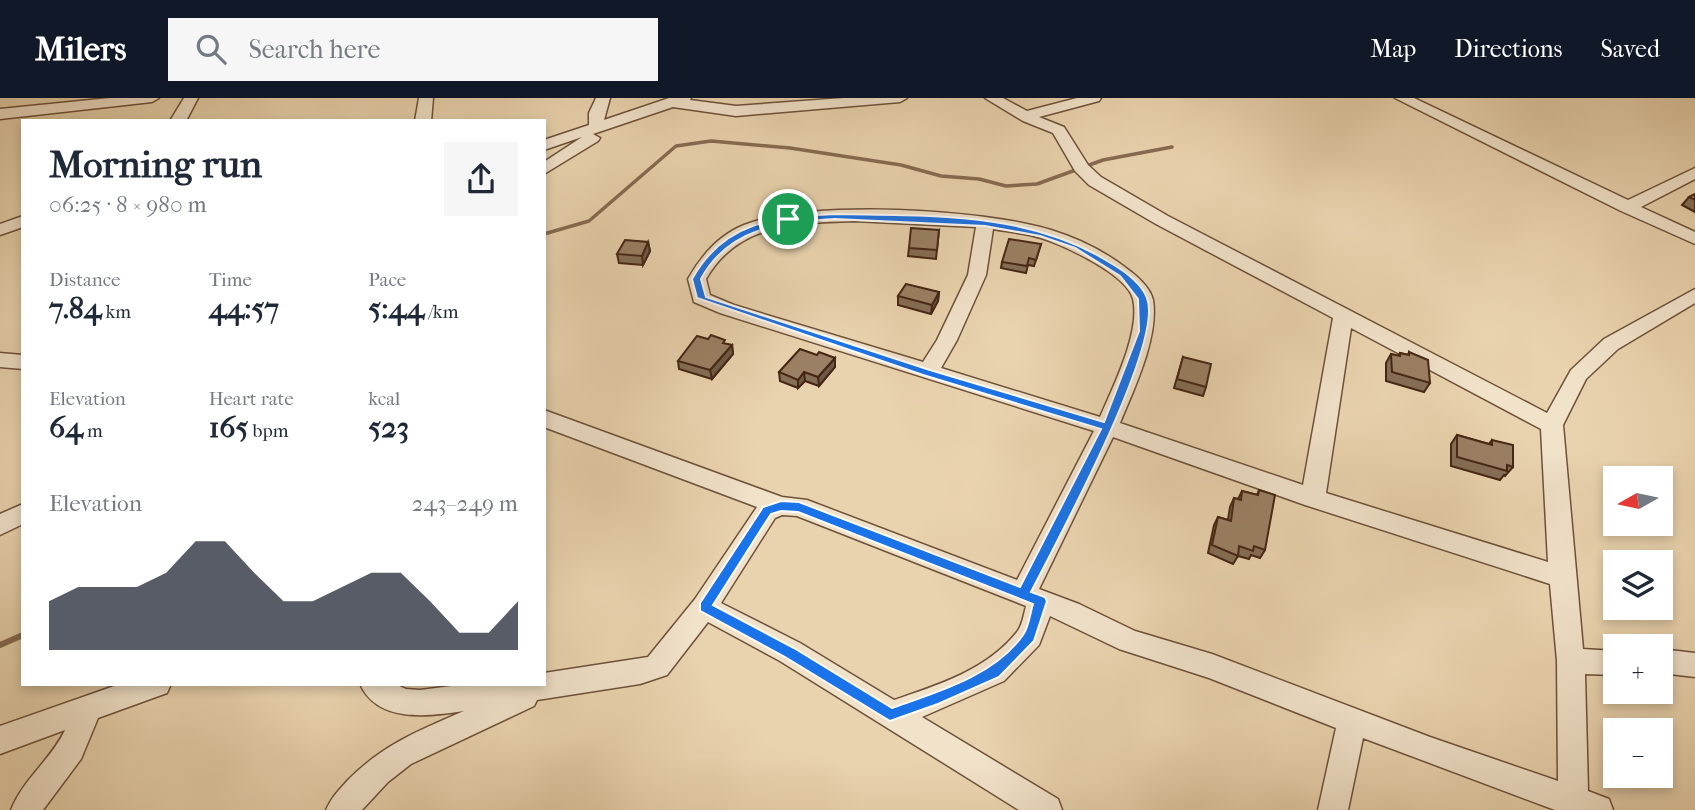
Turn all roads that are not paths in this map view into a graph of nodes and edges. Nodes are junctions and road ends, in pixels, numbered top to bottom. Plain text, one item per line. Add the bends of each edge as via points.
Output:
1 (152, 98) edge
2 (191, 98) edge
3 (426, 98) edge
4 (603, 98) edge
5 (901, 98) edge
6 (992, 98) edge
7 (1094, 98) edge
8 (1402, 98) edge
9 (671, 99) edge
10 (0, 114) edge
11 (1025, 116) junction
12 (179, 119) edge
13 (423, 119) edge
14 (618, 121) junction
15 (596, 128) junction
16 (546, 144) edge
17 (546, 168) edge
18 (1695, 173) edge
19 (1627, 207) junction
20 (21, 222) edge
21 (985, 223) junction
22 (0, 230) edge
23 (1695, 239) edge
24 (1695, 295) edge
25 (1343, 316) junction
26 (0, 360) edge
27 (21, 362) edge
28 (927, 373) junction
29 (546, 419) edge
30 (1552, 425) junction
31 (1108, 427) junction
32 (1313, 498) junction
33 (781, 506) junction
34 (21, 514) edge
35 (0, 525) edge
36 (1562, 577) junction
37 (1032, 598) junction
38 (704, 607) junction
39 (1572, 661) junction
40 (1603, 662) edge
41 (1673, 662) edge
42 (1695, 665) edge
43 (152, 686) edge
44 (376, 686) edge
45 (545, 687) junction
46 (86, 710) junction
47 (890, 715) junction
48 (1352, 719) junction
49 (0, 740) edge
50 (1586, 806) edge
51 (26, 810) edge
52 (341, 810) edge
53 (1047, 810) edge
54 (1333, 810) edge

1 - 10 street
2 - 12 street
3 - 13 street
4 - 15 street
5 - 9 street via 736,111
6 - 11 street
7 - 11 street
8 - 19 street
9 - 14 street
11 - 25 street via 1059,130 1094,181
14 - 15 street
14 - 17 street
15 - 16 street
18 - 19 street
19 - 23 street
20 - 22 street
21 - 28 street via 977,275
21 - 28 street via 835,216 788,219 732,238 706,261 696,279 701,298 727,309
21 - 31 street via 1042,233 1078,246 1123,274 1143,299 1144,331
24 - 30 street via 1611,344 1578,375
25 - 30 street
25 - 32 street
26 - 27 street
28 - 31 street
29 - 33 street
30 - 36 street
31 - 32 street
31 - 37 street
32 - 36 street
33 - 37 street via 799,507
33 - 38 street via 767,511
34 - 35 street
36 - 39 street
37 - 47 street via 1030,637 994,672
37 - 48 street via 1129,641 1212,666
38 - 45 street via 657,666
38 - 47 street
39 - 40 street
39 - 50 street
41 - 42 street
43 - 46 street
44 - 45 street via 388,697 407,704
45 - 52 street via 401,754
46 - 49 street
46 - 51 street via 78,738
47 - 53 street
48 - 50 street
48 - 54 street

